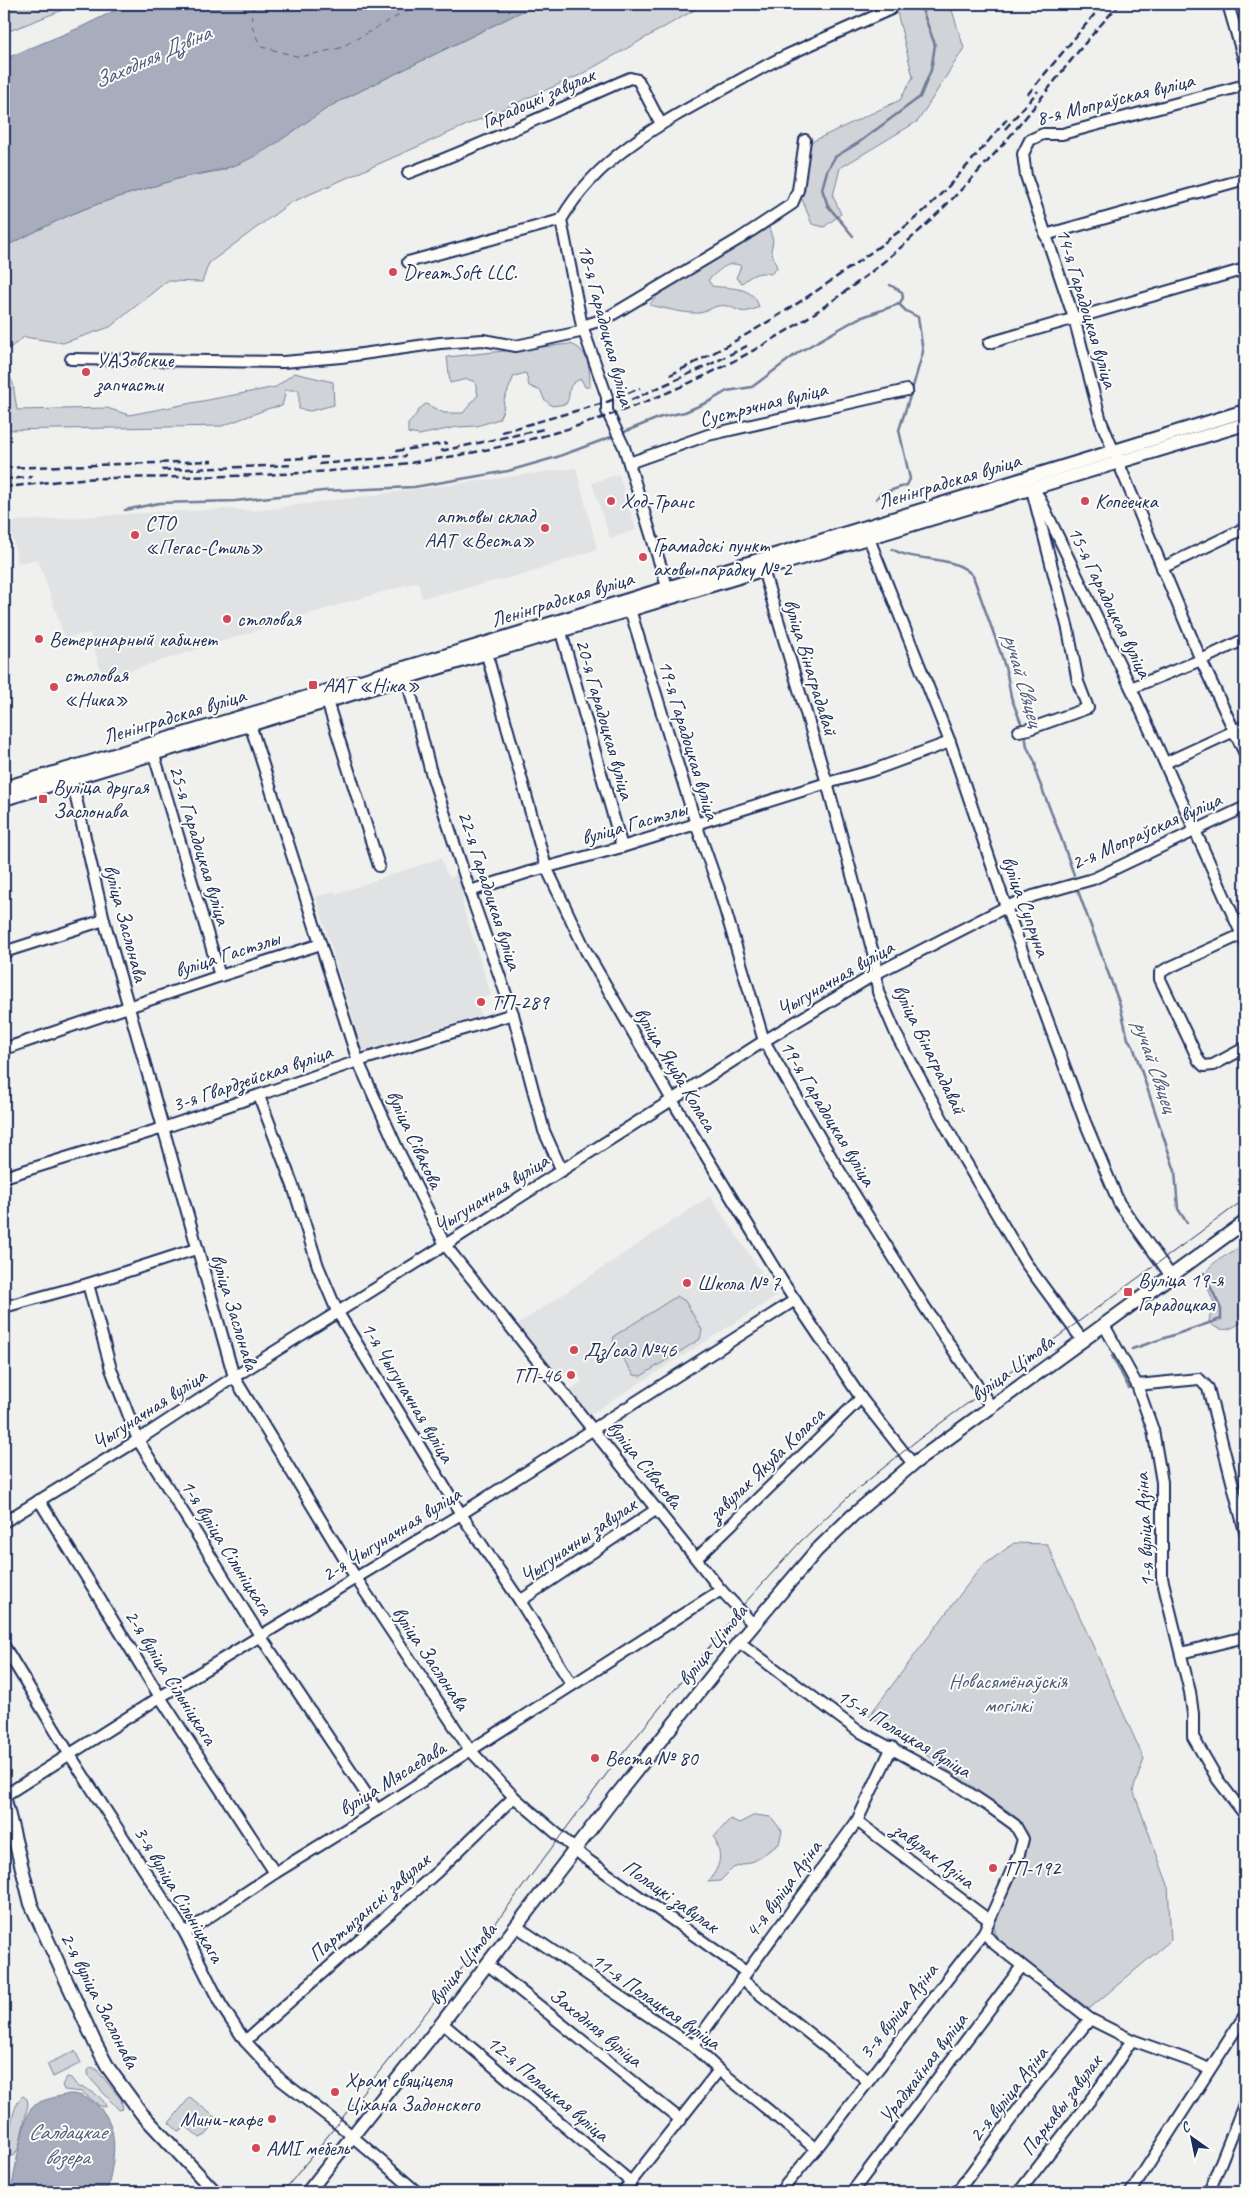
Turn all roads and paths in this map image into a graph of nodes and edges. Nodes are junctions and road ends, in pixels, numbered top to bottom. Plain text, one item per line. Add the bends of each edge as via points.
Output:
1 (1228, 4) edge
2 (891, 10) dead end
3 (1245, 63) edge
4 (1245, 85) edge
5 (661, 124) junction
6 (805, 140) dead end
7 (408, 173) dead end
8 (1026, 176) joint
9 (1245, 179) edge
10 (561, 220) junction
11 (1045, 235) junction
12 (408, 262) dead end
13 (1245, 269) edge
14 (1074, 318) junction
15 (583, 328) junction
16 (989, 343) dead end
17 (71, 359) dead end
18 (907, 390) dead end
19 (1245, 411) edge
20 (1245, 424) edge
21 (1115, 456) junction
22 (629, 463) junction
23 (1030, 482) junction
24 (1245, 528) edge
25 (866, 532) junction
26 (762, 564) junction
27 (1162, 568) junction
28 (668, 592) junction
29 (628, 604) junction
30 (559, 626) junction
31 (1245, 639) edge
32 (485, 649) junction
33 (1201, 660) junction
34 (405, 672) junction
35 (1131, 688) junction
36 (325, 696) junction
37 (248, 719) junction
38 (1245, 726) edge
39 (1024, 730) dead end
40 (1235, 731) junction
41 (950, 742) junction
42 (152, 749) junction
43 (1245, 754) edge
44 (1165, 763) junction
45 (70, 774) junction
46 (827, 783) junction
47 (4, 788) edge
48 (4, 799) edge
49 (1245, 807) edge
50 (696, 824) junction
51 (1196, 831) junction
52 (622, 847) junction
53 (379, 866) dead end
54 (546, 867) junction
55 (470, 891) junction
56 (1006, 907) junction
57 (104, 920) junction
58 (1244, 936) edge
59 (320, 944) junction
60 (4, 952) edge
61 (877, 973) junction
62 (220, 976) junction
63 (130, 1006) junction
64 (512, 1014) junction
65 (764, 1041) junction
66 (1245, 1048) edge
67 (4, 1049) edge
68 (358, 1061) junction
69 (259, 1096) junction
70 (672, 1100) junction
71 (164, 1128) junction
72 (562, 1171) junction
73 (4, 1177) edge
74 (1245, 1222) edge
75 (445, 1245) junction
76 (196, 1249) junction
77 (1171, 1276) junction
78 (88, 1284) junction
79 (795, 1300) junction
80 (4, 1306) edge
81 (337, 1311) junction
82 (1104, 1325) junction
83 (1083, 1341) junction
84 (234, 1377) junction
85 (1137, 1386) junction
86 (861, 1398) junction
87 (992, 1408) junction
88 (592, 1428) junction
89 (138, 1440) junction
90 (913, 1464) junction
91 (39, 1500) junction
92 (657, 1509) junction
93 (461, 1514) junction
94 (4, 1522) edge
95 (1245, 1532) edge
96 (697, 1558) junction
97 (356, 1578) junction
98 (721, 1590) junction
99 (520, 1601) junction
100 (754, 1625) junction
101 (261, 1637) junction
102 (1245, 1637) edge
103 (740, 1642) junction
104 (4, 1646) edge
105 (1181, 1653) junction
106 (572, 1685) junction
107 (160, 1697) junction
108 (892, 1747) junction
109 (470, 1750) junction
110 (70, 1755) junction
111 (4, 1796) edge
112 (514, 1797) junction
113 (377, 1810) junction
114 (1245, 1815) edge
115 (857, 1821) junction
116 (1023, 1839) joint
117 (575, 1850) junction
118 (275, 1873) junction
119 (988, 1920) junction
120 (516, 1926) junction
121 (984, 1932) junction
122 (185, 1933) junction
123 (487, 1964) junction
124 (1022, 1966) junction
125 (744, 1975) junction
126 (1245, 2015) edge
127 (1090, 2020) junction
128 (442, 2023) junction
129 (1132, 2040) junction
130 (245, 2041) junction
131 (693, 2046) junction
132 (1209, 2069) junction
133 (719, 2070) junction
134 (867, 2080) junction
135 (1245, 2102) edge
136 (681, 2120) junction
137 (352, 2136) junction
138 (816, 2149) junction
139 (631, 2182) junction
140 (215, 2192) edge
141 (308, 2192) edge
142 (417, 2192) edge
143 (623, 2192) edge
144 (780, 2192) edge
145 (852, 2192) edge
146 (957, 2192) edge
147 (1019, 2192) edge
148 (1131, 2192) edge
149 (1209, 2192) edge

1 - 3 street
2 - 5 street via 781,58
4 - 8 street, 8-я Мопраўская вуліца via 1062,134 1043,134 1030,140 1024,154
5 - 7 street, Гарадоцкі завулак via 638,80 630,78 466,151
5 - 10 street via 622,150 569,206
6 - 15 street via 798,190 792,204 739,239 604,319
8 - 11 street, 14-я Гарадоцкая вуліца
9 - 11 street
10 - 12 street
10 - 15 street, 18-я Гарадоцкая вуліца
11 - 14 street, 14-я Гарадоцкая вуліца
13 - 14 street
14 - 16 street
14 - 21 street, 14-я Гарадоцкая вуліца via 1102,422
15 - 17 street via 516,346 483,340 283,362
15 - 22 street, 18-я Гарадоцкая вуліца via 607,397 607,410
18 - 22 street, Сустрэчная вуліца via 708,436
19 - 21 main road, Ленінградская вуліца
20 - 21 main road, Ленінградская вуліца
21 - 23 main road, Ленінградская вуліца
21 - 27 street, 14-я Гарадоцкая вуліца
22 - 28 street, 18-я Гарадоцкая вуліца
23 - 25 main road, Ленінградская вуліца
23 - 35 street, 15-я Гарадоцкая вуліца
23 - 39 street, 15-я Гарадоцкая вуліца via 1068,629 1078,682 1088,708
24 - 27 street
25 - 26 main road, Ленінградская вуліца
25 - 41 street, вуліца Супруна
26 - 28 main road, Ленінградская вуліца
26 - 46 street, вуліца Вінаградавай
27 - 33 street, 14-я Гарадоцкая вуліца
28 - 29 main road, Ленінградская вуліца
29 - 30 main road, Ленінградская вуліца
29 - 50 street, 19-я Гарадоцкая вуліца
30 - 32 main road, Ленінградская вуліца
30 - 52 street, 20-я Гарадоцкая вуліца
31 - 33 street
32 - 34 main road, Ленінградская вуліца
32 - 54 street, вуліца Якуба Коласа
33 - 35 street
33 - 40 street, 14-я Гарадоцкая вуліца
34 - 36 main road, Ленінградская вуліца
34 - 55 street, 22-я Гарадоцкая вуліца via 430,769
35 - 44 street, 15-я Гарадоцкая вуліца
36 - 37 main road, Ленінградская вуліца
36 - 53 street
37 - 42 main road, Ленінградская вуліца
37 - 59 street, вуліца Сівакова
38 - 40 street
40 - 43 street, 14-я Гарадоцкая вуліца
40 - 44 street
41 - 46 street, вуліца Гастэлы via 871,771
41 - 56 street, вуліца Супруна
42 - 45 main road, Ленінградская вуліца
42 - 62 street, 25-я Гарадоцкая вуліца
44 - 51 street, 15-я Гарадоцкая вуліца
45 - 47 main road, Ленінградская вуліца
45 - 48 main road, Ленінградская вуліца
45 - 57 street, вуліца Заслонава
46 - 50 street, вуліца Гастэлы
46 - 61 street, вуліца Вінаградавай
49 - 51 street, 2-я Мопраўская вуліца
50 - 52 street, вуліца Гастэлы
50 - 65 street, 19-я Гарадоцкая вуліца via 719,889
51 - 56 street, 2-я Мопраўская вуліца via 1093,880 1033,896
51 - 58 street, 15-я Гарадоцкая вуліца
52 - 54 street, вуліца Гастэлы
54 - 55 street, вуліца Гастэлы
54 - 70 street, вуліца Якуба Коласа via 586,951
55 - 64 street, 22-я Гарадоцкая вуліца
56 - 61 street, Чыгуначная вуліца
56 - 77 street, вуліца Супруна via 1085,1122 1119,1203
57 - 60 street
57 - 63 street, вуліца Заслонава
58 - 66 street via 1160,973 1160,979 1199,1062 1204,1066 1213,1065
59 - 62 street, вуліца Гастэлы
59 - 68 street, вуліца Сівакова
61 - 65 street, Чыгуначная вуліца
61 - 83 street, вуліца Вінаградавай via 878,992 897,1036 964,1159 1025,1262
62 - 63 street, вуліца Гастэлы
63 - 67 street, вуліца Гастэлы
63 - 71 street, вуліца Заслонава
64 - 68 street, 3-я Гвардзейская вуліца
64 - 72 street, 22-я Гарадоцкая вуліца via 544,1131
65 - 70 street, Чыгуначная вуліца
65 - 87 street, 19-я Гарадоцкая вуліца via 834,1162
68 - 69 street, 3-я Гвардзейская вуліца
68 - 75 street, вуліца Сівакова
69 - 71 street, 3-я Гвардзейская вуліца
69 - 81 street, 1-я Чыгуначная вуліца via 293,1186 318,1266
70 - 72 street, Чыгуначная вуліца
70 - 79 street, вуліца Якуба Коласа
71 - 73 street, 3-я Гвардзейская вуліца
71 - 76 street, вуліца Заслонава
72 - 75 street, Чыгуначная вуліца
74 - 77 main road, вуліца Цітова
75 - 81 street, Чыгуначная вуліца
75 - 88 street, вуліца Сівакова
76 - 78 street
76 - 84 street, вуліца Заслонава
77 - 82 main road, вуліца Цітова
78 - 80 street
78 - 89 street, 1-я вуліца Сільніцкага via 111,1369
79 - 86 street, вуліца Якуба Коласа
79 - 88 street, 2-я Чыгуначная вуліца
81 - 84 street, Чыгуначная вуліца
81 - 93 street, 1-я Чыгуначная вуліца
82 - 83 main road, вуліца Цітова
82 - 85 street, 1-я вуліца Азіна
83 - 87 main road, вуліца Цітова
84 - 89 street, Чыгуначная вуліца
84 - 97 street, вуліца Заслонава
85 - 95 street via 1199,1379 1208,1388
85 - 105 street, 1-я вуліца Азіна via 1154,1430 1162,1482 1162,1578
86 - 90 street, вуліца Якуба Коласа
86 - 96 street, завулак Якуба Коласа
87 - 90 main road, вуліца Цітова
88 - 92 street, вуліца Сівакова
88 - 93 street, 2-я Чыгуначная вуліца
89 - 91 street, Чыгуначная вуліца
89 - 101 street, 1-я вуліца Сільніцкага
90 - 100 main road, вуліца Цітова via 816,1551
91 - 94 street, Чыгуначная вуліца
91 - 107 street, 2-я вуліца Сільніцкага
92 - 96 street, вуліца Сівакова
92 - 99 street, Чыгуначны завулак
93 - 97 street, 2-я Чыгуначная вуліца
93 - 99 street, 1-я Чыгуначная вуліца
96 - 98 street, вуліца Сівакова
97 - 101 street, 2-я Чыгуначная вуліца
97 - 109 street, вуліца Заслонава
98 - 100 street, вуліца Сівакова
98 - 106 street, вуліца Мясаедава
99 - 106 street, 1-я Чыгуначная вуліца
100 - 103 main road, вуліца Цітова
101 - 107 street, 2-я Чыгуначная вуліца
101 - 113 street, 1-я вуліца Сільніцкага
102 - 105 street
103 - 108 street, 15-я Полацкая вуліца via 835,1715
103 - 117 main road, вуліца Цітова
104 - 110 street, 3-я вуліца Сільніцкага
105 - 114 street, 1-я вуліца Азіна via 1191,1700 1193,1736 1218,1780
106 - 109 street, вуліца Мясаедава
107 - 110 street, 2-я Чыгуначная вуліца
107 - 118 street, 2-я вуліца Сільніцкага
108 - 115 street, 4-я вуліца Азіна
108 - 116 street, 15-я Полацкая вуліца via 990,1808 1014,1825
109 - 112 street, вуліца Заслонава
109 - 113 street, вуліца Мясаедава
110 - 111 street, 2-я Чыгуначная вуліца
110 - 122 street, 3-я вуліца Сільніцкага
111 - 140 main road, 2-я вуліца Заслонава via 32,1904 96,2045 142,2114
112 - 117 street, вуліца Заслонава
112 - 130 street, Партызанскі завулак via 437,1872
113 - 118 street, вуліца Мясаедава
115 - 119 street, завулак Азіна
115 - 125 street, 4-я вуліца Азіна
116 - 119 street, 3-я вуліца Азіна
117 - 120 main road, вуліца Цітова
117 - 125 street, Полацкі завулак
118 - 122 street, вуліца Мясаедава
119 - 121 street, 3-я вуліца Азіна
120 - 123 main road, вуліца Цітова
120 - 131 street, 11-я Полацкая вуліца
121 - 124 street
121 - 134 street, 3-я вуліца Азіна
122 - 130 street, 3-я вуліца Сільніцкага via 221,2004
123 - 128 main road, вуліца Цітова
123 - 136 street, Заходняя вуліца
124 - 127 street
124 - 145 street, Ураджайная вуліца
125 - 131 street, 4-я вуліца Азіна
125 - 134 street, Полацкі завулак
126 - 132 street
127 - 129 street
127 - 146 street, 2-я вуліца Азіна via 1034,2088
128 - 137 main road, вуліца Цітова
128 - 139 street, 12-я Полацкая вуліца
129 - 132 street
129 - 147 street, Паркавы завулак via 1101,2086
130 - 137 street, 3-я вуліца Сільніцкага via 281,2080
131 - 133 street, 11-я Полацкая вуліца
132 - 148 street
133 - 136 street
133 - 138 street, 11-я Полацкая вуліца
134 - 138 street, 3-я вуліца Азіна
135 - 149 street
136 - 139 street
137 - 141 main road, вуліца Цітова
137 - 142 street, 3-я вуліца Сільніцкага
138 - 144 street, 3-я вуліца Азіна
139 - 143 street

